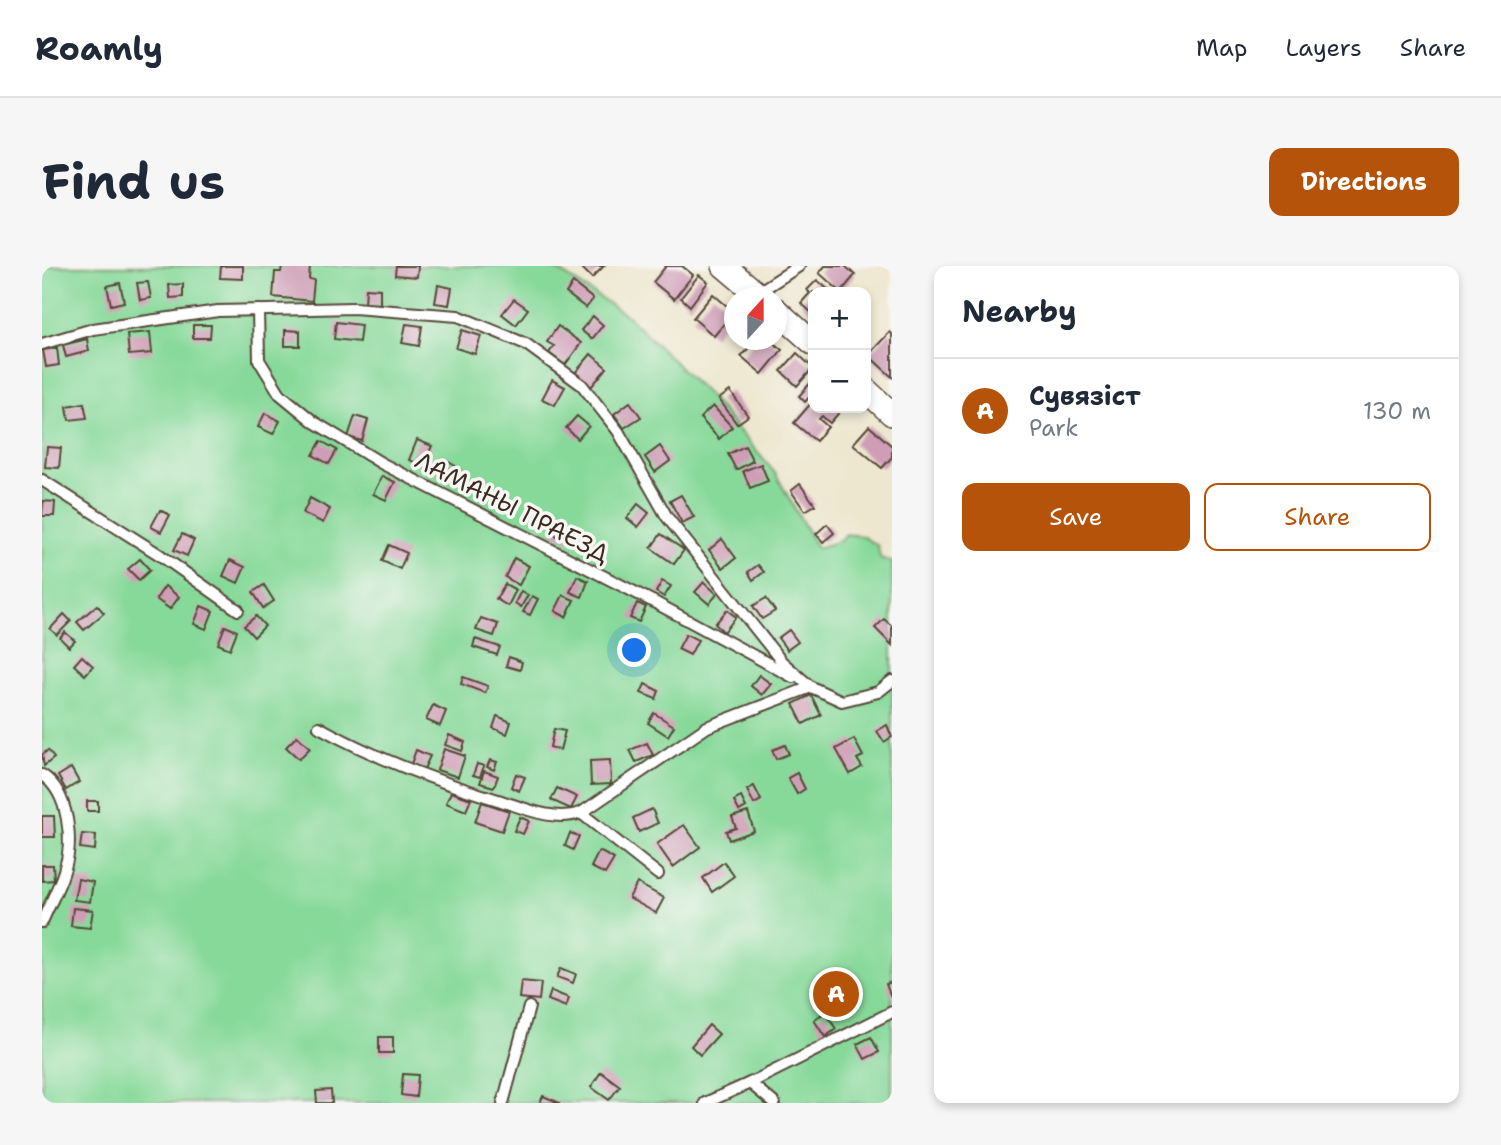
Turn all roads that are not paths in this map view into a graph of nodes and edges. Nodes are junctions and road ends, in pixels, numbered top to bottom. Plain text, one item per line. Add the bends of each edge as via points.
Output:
1 (724, 266) edge
2 (799, 266) edge
3 (750, 287) edge
4 (771, 287) edge
5 (258, 310) junction
6 (787, 320) edge
7 (808, 339) edge
8 (42, 344) edge
9 (871, 395) edge
10 (892, 414) edge
11 (42, 480) edge
12 (238, 610) dead end
13 (892, 681) edge
14 (811, 687) junction
15 (319, 727) dead end
16 (42, 775) edge
17 (580, 813) junction
18 (658, 873) dead end
19 (42, 922) edge
20 (529, 1007) dead end
21 (892, 1012) edge
22 (750, 1083) junction
23 (503, 1103) edge
24 (705, 1103) edge
25 (774, 1103) edge

1 - 3 street
2 - 4 lane
5 - 8 lane via 218,311 93,329
5 - 14 lane, ЛАМАНЫ ПРАЕЗД via 259,360 280,394 314,422 393,469
5 - 14 lane via 354,308 458,316 526,344 582,385 618,431 667,517 782,662
6 - 7 street
9 - 10 street
11 - 12 lane
13 - 14 lane via 878,692 842,701
14 - 17 lane via 707,727
15 - 17 lane via 356,748 444,783 551,816
16 - 19 lane via 53,782 66,813 69,841 65,869
17 - 18 lane
20 - 23 lane
21 - 22 lane
22 - 24 lane
22 - 25 lane

